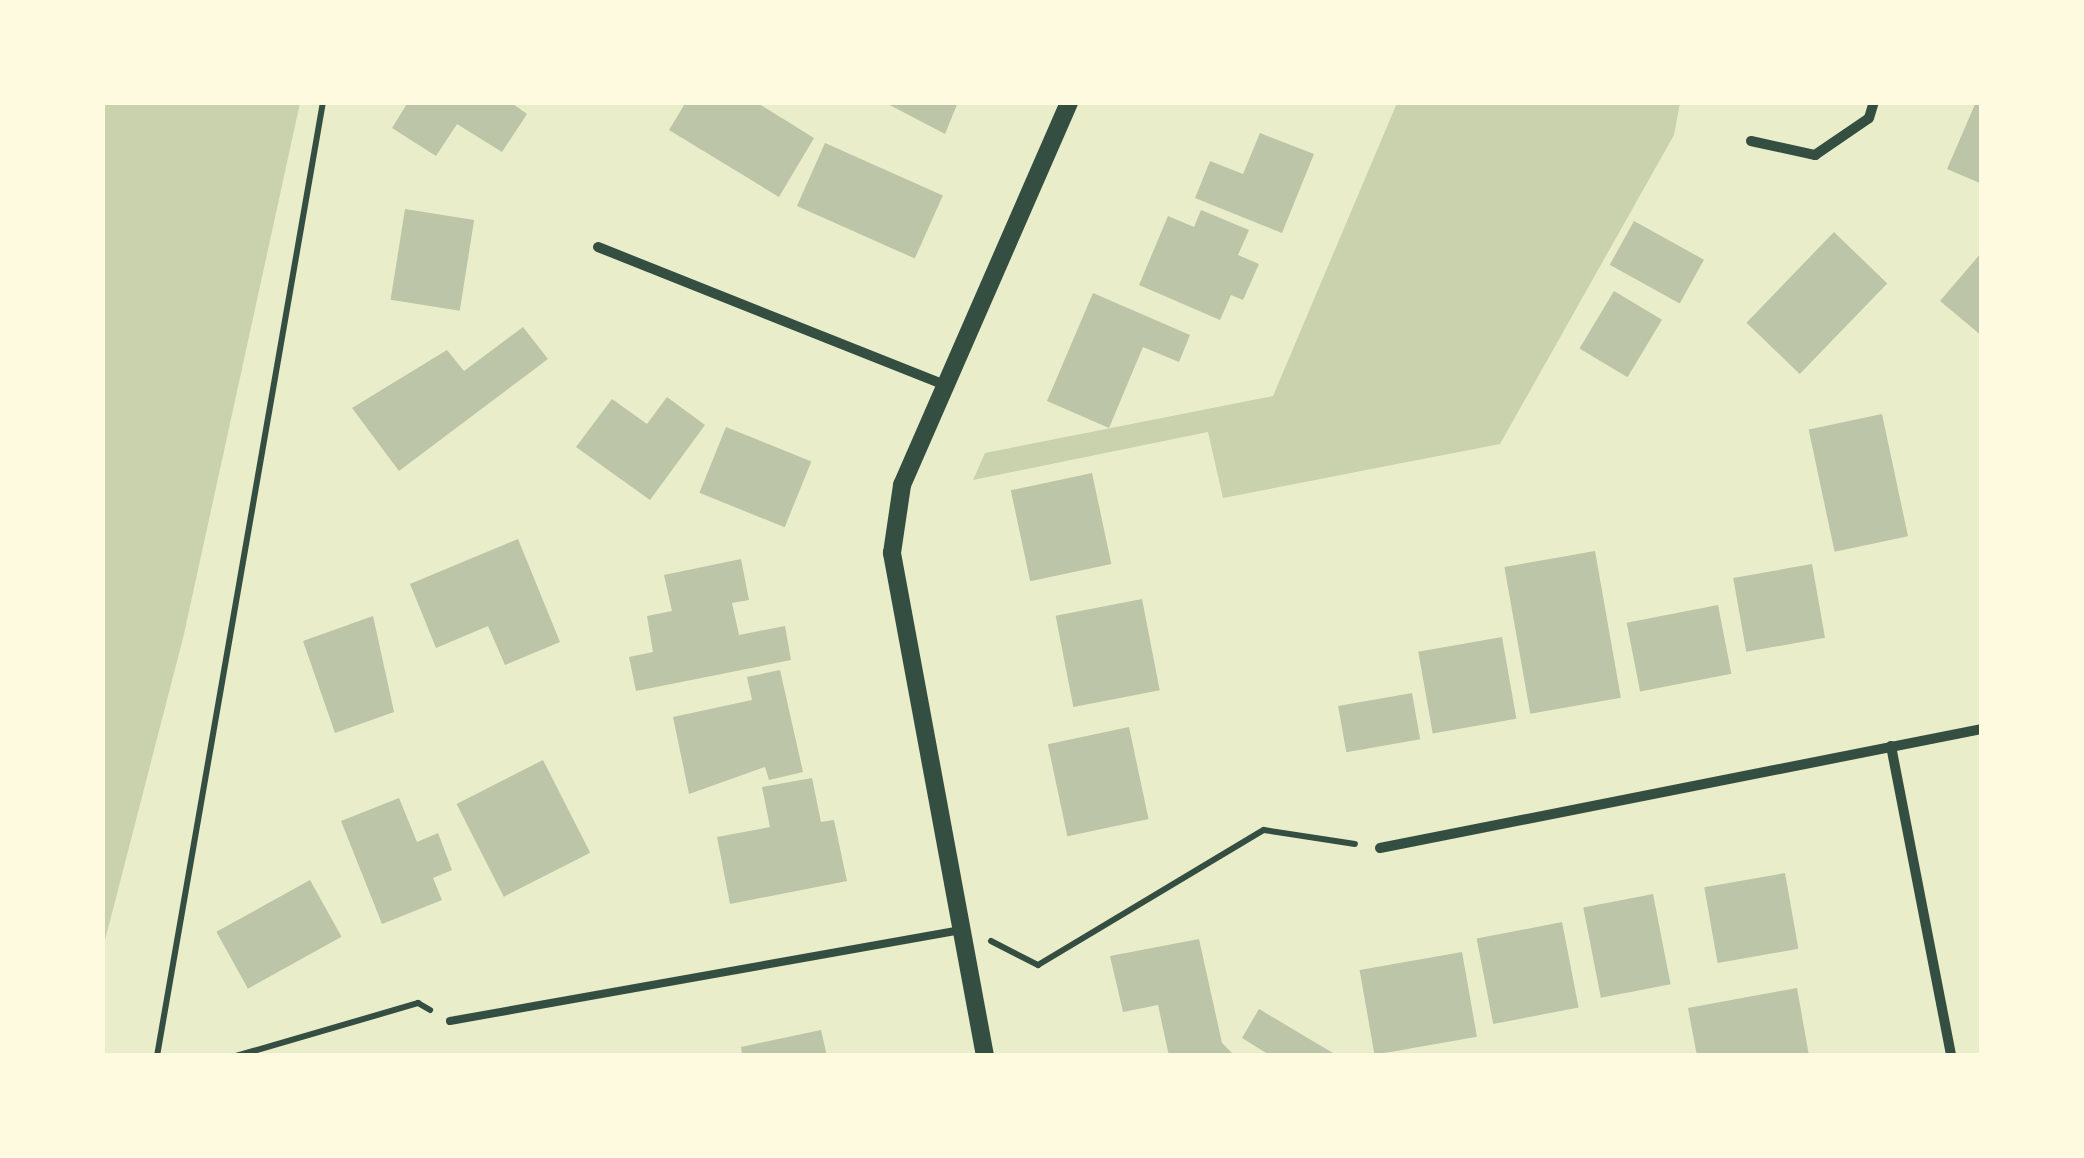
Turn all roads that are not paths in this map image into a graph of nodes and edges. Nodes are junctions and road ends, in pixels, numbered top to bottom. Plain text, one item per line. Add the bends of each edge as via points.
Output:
1 (1069, 102) edge
2 (1874, 102) edge
3 (1750, 141) dead end
4 (598, 247) dead end
5 (944, 384) junction
6 (1982, 730) edge
7 (1890, 746) junction
8 (1380, 848) dead end
9 (961, 930) junction
10 (450, 1021) road end
11 (985, 1056) edge
12 (1951, 1056) edge

1 - 5 street
2 - 3 street via 1869,118 1814,155
4 - 5 street
5 - 9 street via 902,485 892,553
6 - 7 street
7 - 8 street
7 - 12 street
9 - 10 lane
9 - 11 street

